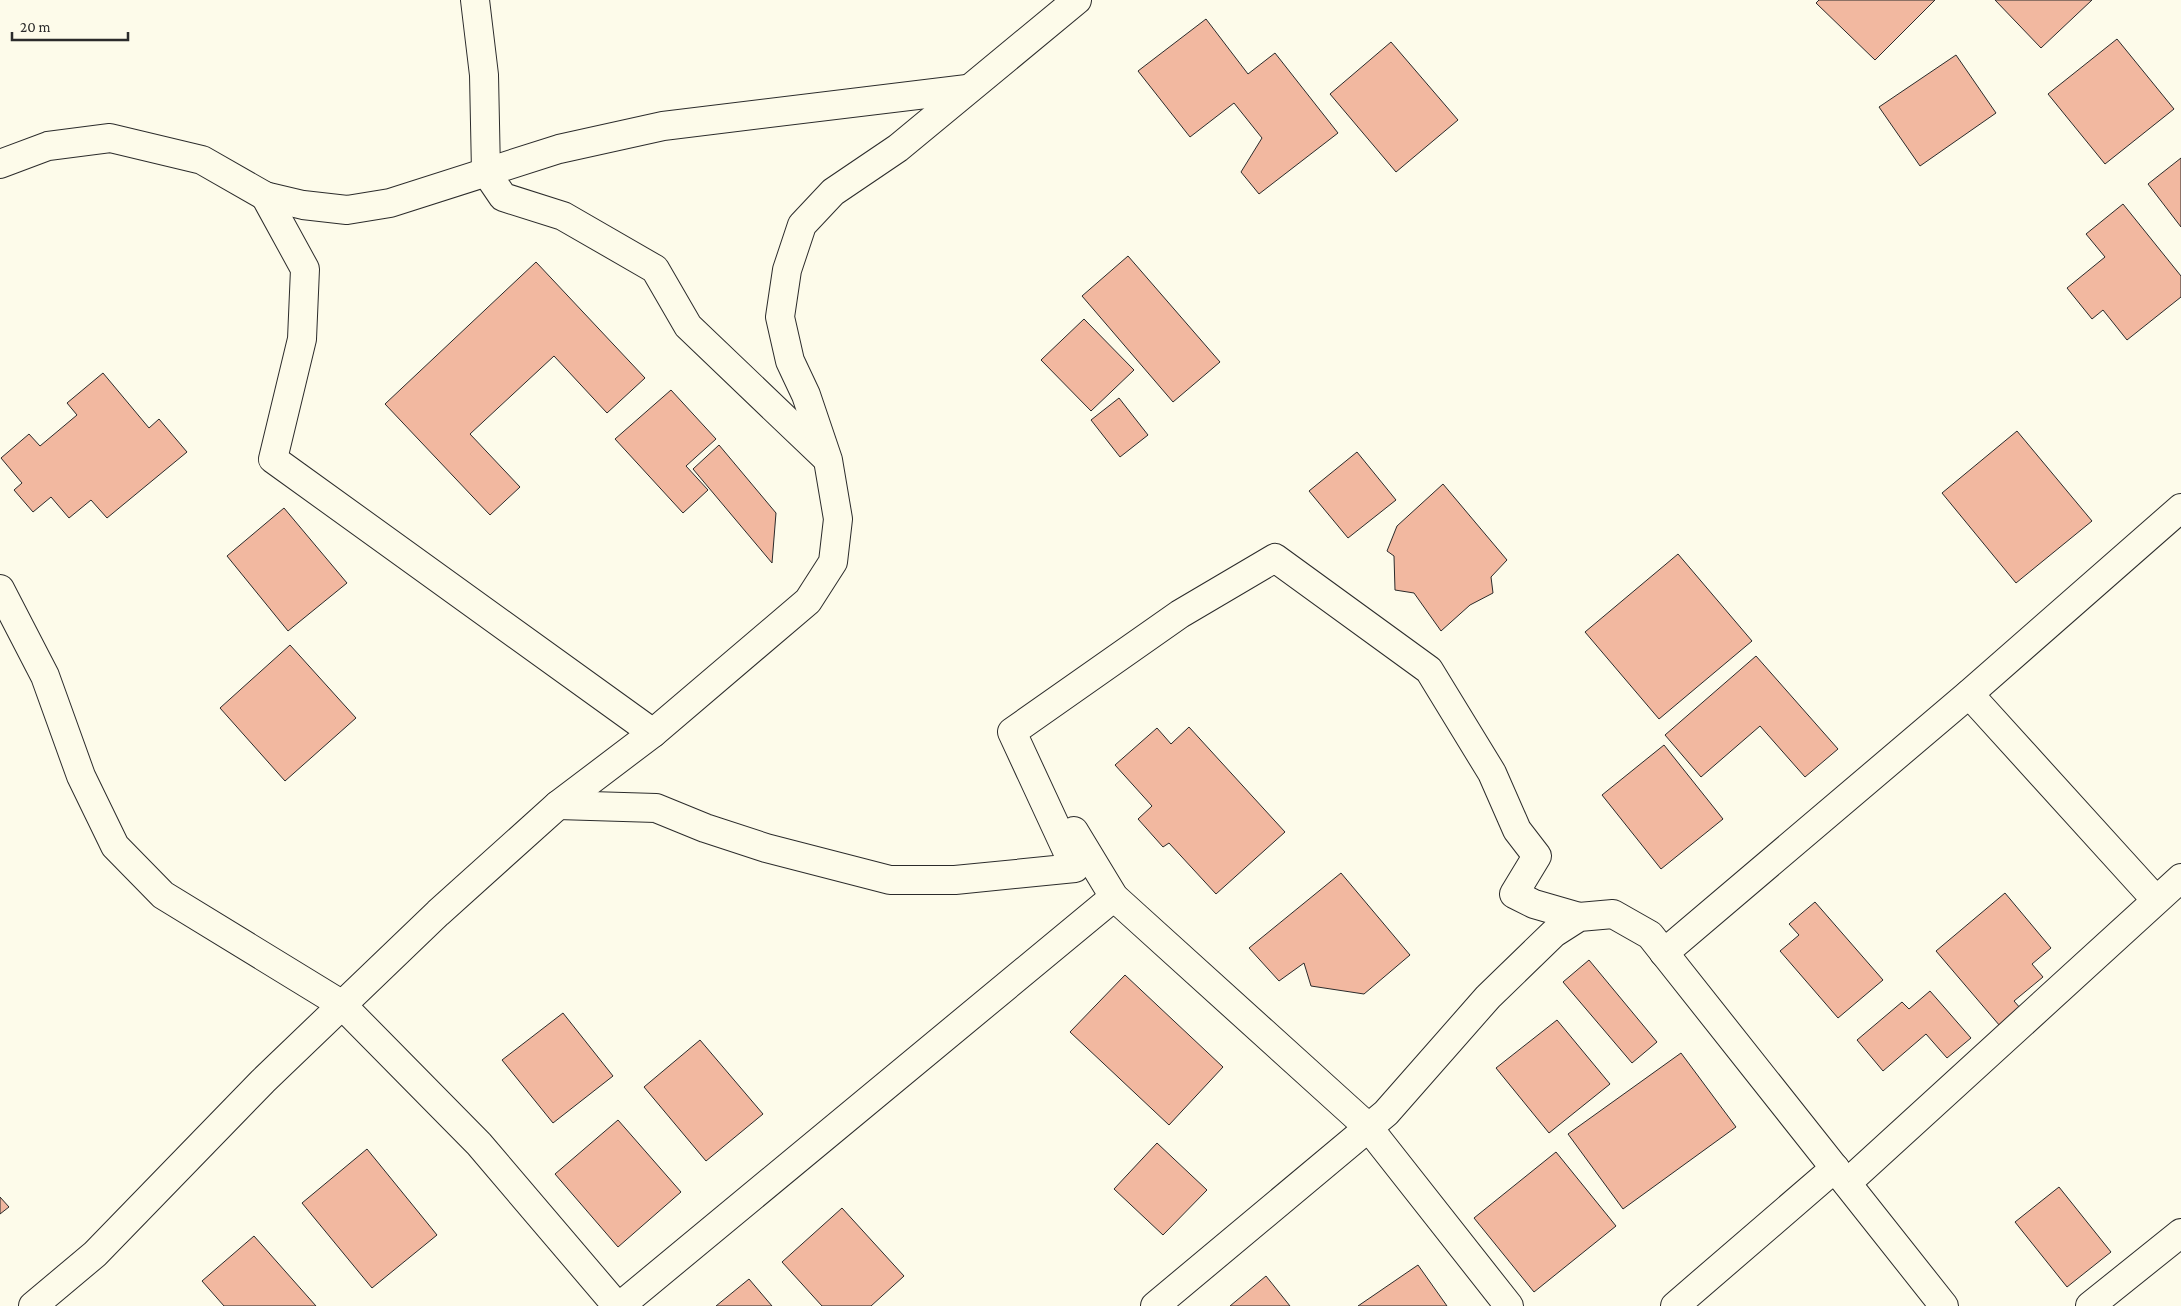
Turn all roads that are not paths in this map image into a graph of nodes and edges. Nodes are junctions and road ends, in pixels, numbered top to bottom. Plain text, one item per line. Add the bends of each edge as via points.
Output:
1 (475, 0) edge
2 (1077, 0) edge
3 (967, 89) junction
4 (0, 164) edge
5 (486, 172) junction
6 (265, 196) junction
7 (828, 460) junction
8 (2181, 508) edge
9 (0, 589) edge
10 (1969, 694) junction
11 (1012, 732) junction
12 (654, 733) junction
13 (558, 804) junction
14 (2181, 878) edge
15 (1114, 897) junction
16 (2156, 900) junction
17 (1579, 917) junction
18 (1664, 953) junction
19 (341, 1004) junction
20 (1368, 1127) junction
21 (1841, 1176) junction
22 (2181, 1233) edge
23 (33, 1306) edge
24 (618, 1306) edge
25 (1155, 1306) edge
26 (1509, 1306) edge
27 (1675, 1306) edge
28 (1944, 1306) edge
29 (2090, 1306) edge

1 - 5 street via 484,75
2 - 3 street
3 - 5 street via 663,126 559,149
3 - 7 street via 898,148 833,192 802,225 787,270 780,317 790,360 806,395
4 - 6 street via 48,146 110,138 202,160
5 - 6 street via 390,203 347,210
5 - 7 street via 503,197 564,216 655,269 688,326
6 - 12 street via 305,269 302,339 273,459
7 - 12 street via 838,519 833,562 823,578 808,601
8 - 10 street
9 - 19 street via 46,676 81,776 115,846 163,895
10 - 16 street
10 - 18 street
11 - 13 street via 1075,868 955,880 890,880 766,848 656,808
11 - 15 street
11 - 17 street via 1180,614 1275,558 1429,670 1492,773 1517,830 1537,856 1514,894 1534,904
12 - 13 street
13 - 19 street
14 - 16 street
15 - 20 street
15 - 24 street
16 - 21 street
17 - 18 street via 1613,914 1650,935
17 - 20 street via 1554,933 1488,997 1386,1112
18 - 21 street
19 - 23 street via 95,1254
19 - 24 street via 479,1144
20 - 25 street
20 - 26 street
21 - 27 street
21 - 28 street
22 - 29 street

